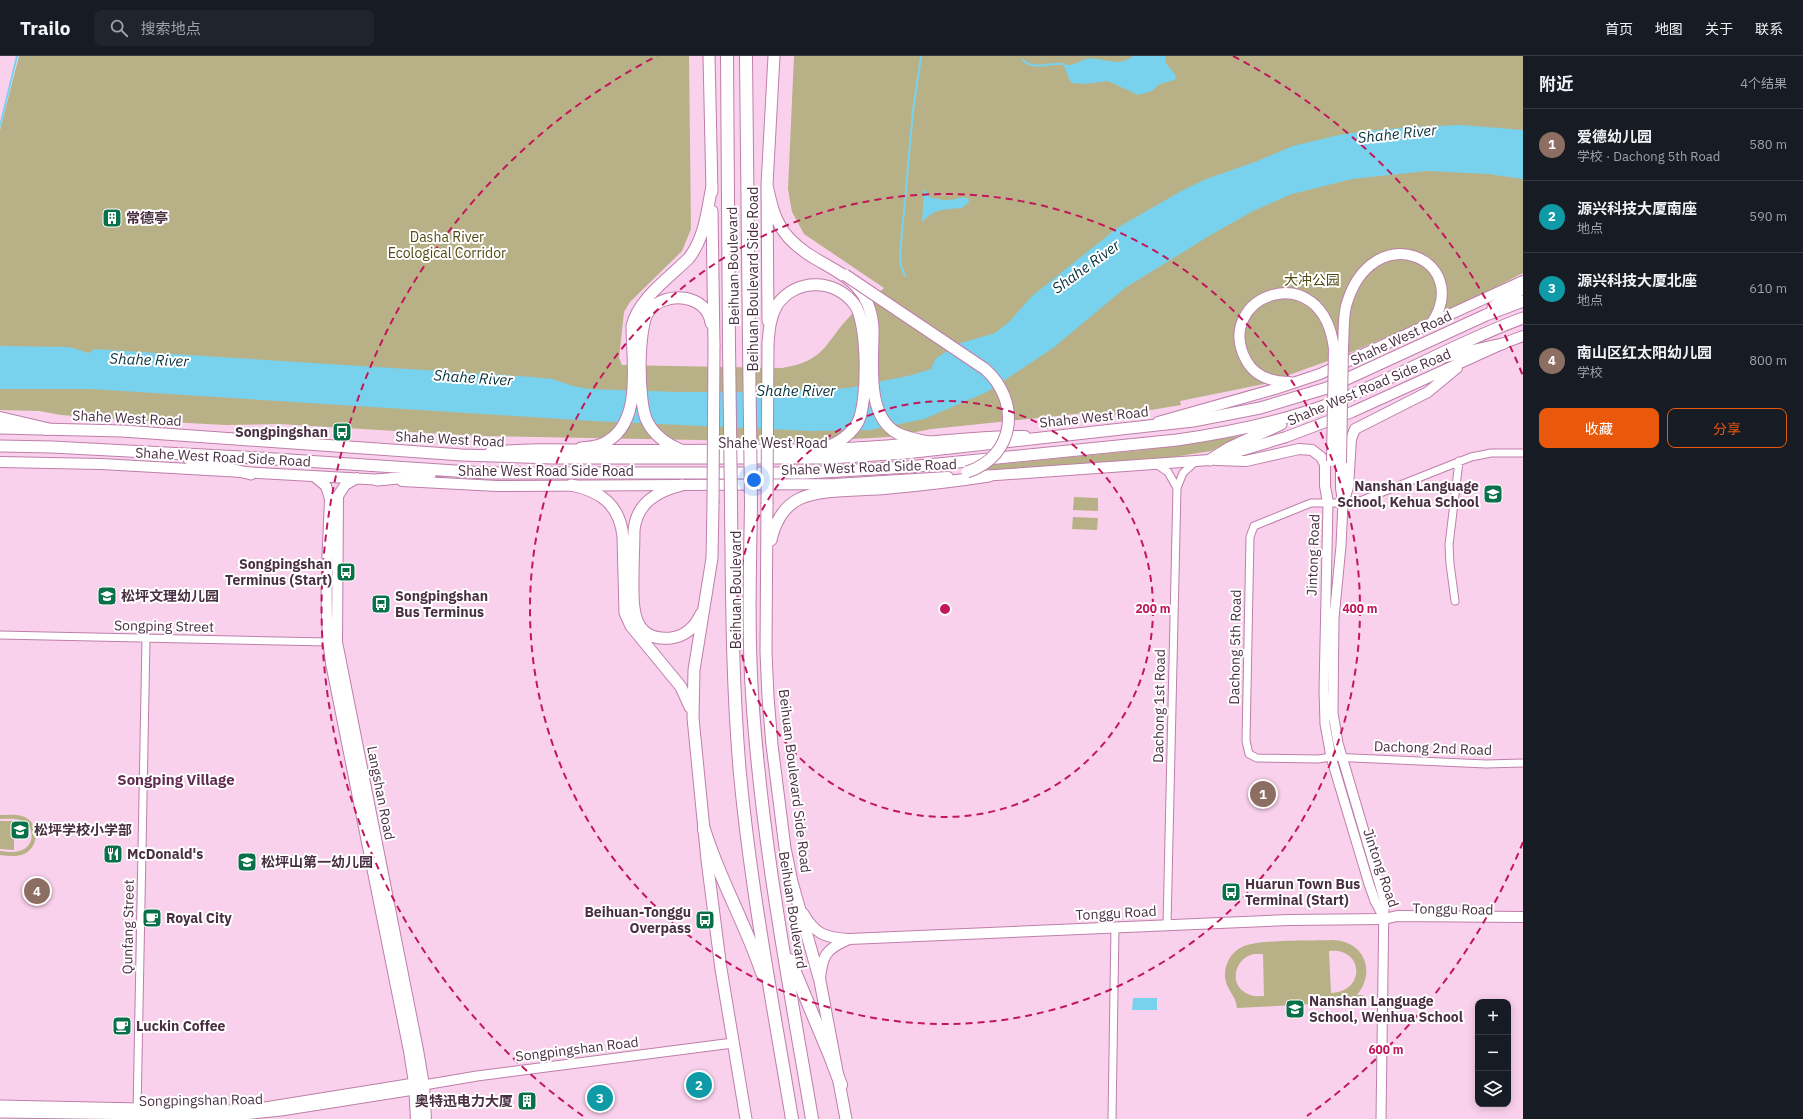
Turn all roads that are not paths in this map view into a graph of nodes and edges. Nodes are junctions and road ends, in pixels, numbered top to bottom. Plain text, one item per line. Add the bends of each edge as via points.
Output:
1 (709, 56) edge
2 (726, 56) edge
3 (746, 56) edge
4 (774, 56) edge
5 (768, 185) junction
6 (712, 186) junction
7 (845, 275) junction
8 (1523, 281) edge
9 (1523, 288) edge
10 (1523, 301) edge
11 (1523, 318) edge
12 (1431, 324) junction
13 (1465, 325) junction
14 (637, 333) junction
15 (1523, 336) edge
16 (768, 344) junction
17 (1502, 344) junction
18 (714, 345) junction
19 (1338, 348) junction
20 (1424, 362) junction
21 (1463, 362) junction
22 (1300, 382) junction
23 (1305, 412) junction
24 (0, 418) edge
25 (0, 428) edge
26 (1140, 428) junction
27 (24, 429) junction
28 (47, 429) junction
29 (0, 434) edge
30 (1050, 437) junction
31 (225, 439) junction
32 (929, 442) junction
33 (0, 446) edge
34 (581, 448) junction
35 (822, 449) junction
36 (680, 450) junction
37 (150, 453) junction
38 (165, 453) junction
39 (1523, 453) edge
40 (462, 455) junction
41 (1204, 460) junction
42 (1459, 461) junction
43 (0, 462) edge
44 (1336, 462) junction
45 (1153, 463) junction
46 (458, 472) junction
47 (251, 474) junction
48 (989, 476) junction
49 (315, 477) junction
50 (357, 478) junction
51 (933, 478) junction
52 (377, 480) junction
53 (571, 485) junction
54 (682, 485) junction
55 (1178, 488) junction
56 (1328, 503) junction
57 (1343, 503) junction
58 (628, 537) junction
59 (767, 556) junction
60 (706, 600) junction
61 (1455, 601) dead end
62 (628, 605) junction
63 (0, 635) edge
64 (146, 639) junction
65 (328, 642) junction
66 (693, 718) junction
67 (1331, 757) junction
68 (1342, 758) junction
69 (1523, 764) edge
70 (704, 829) junction
71 (798, 904) junction
72 (1523, 918) edge
73 (1384, 919) junction
74 (1523, 924) edge
75 (1167, 925) junction
76 (1115, 927) junction
77 (780, 933) junction
78 (849, 939) junction
79 (820, 981) junction
80 (775, 1020) junction
81 (733, 1043) junction
82 (841, 1085) junction
83 (417, 1086) junction
84 (0, 1105) edge
85 (0, 1113) edge
86 (265, 1113) edge
87 (137, 1114) edge
88 (416, 1119) edge
89 (426, 1119) edge
90 (746, 1119) edge
91 (792, 1119) edge
92 (812, 1119) edge
93 (846, 1119) edge
94 (1112, 1119) edge
95 (1381, 1119) edge

1 - 6 main road
2 - 80 highway, Beihuan Boulevard, bridge via 733,672 740,774
3 - 77 highway, Beihuan Boulevard, bridge via 752,693 764,815
4 - 5 main road, Beihuan Boulevard Side Road
5 - 7 main road via 773,210 782,229 804,250
5 - 16 main road, Beihuan Boulevard Side Road
6 - 14 main road via 703,232 696,250 642,304 634,319
6 - 18 main road
7 - 32 main road, bridge via 862,292 873,317 874,391 877,407 889,427 902,435
7 - 51 main road, bridge via 985,369 1003,392 1009,418 1002,444 994,455 984,464 967,472
8 - 12 main road
9 - 13 main road
10 - 13 main road, Shahe West Road
11 - 20 main road, Shahe West Road
12 - 19 main road via 1441,300 1436,273 1416,256 1401,253 1390,255 1370,265 1356,284 1346,307
12 - 22 main road
13 - 26 main road, Shahe West Road via 1327,388 1284,402 1216,418
14 - 18 main road via 652,307 666,299 681,297 694,301 706,310 711,319
14 - 34 main road via 631,410 623,427 603,443
14 - 36 main road via 642,408 649,425 665,442
15 - 17 main road, Shahe West Road Side Road
16 - 35 main road via 772,315 777,306 788,294 802,286 831,287 844,294 858,311 863,326 862,412 848,435 836,444
16 - 59 main road, Beihuan Boulevard Side Road, bridge
17 - 20 main road
17 - 21 main road, Shahe West Road Side Road
18 - 60 main road, bridge via 712,558
19 - 22 main road via 1322,312 1304,297 1291,293 1277,293 1253,306 1245,317 1240,336 1240,345 1248,363 1262,376 1271,380
19 - 44 main road, bridge
20 - 23 main road, Shahe West Road via 1351,395
21 - 41 main road, Shahe West Road Side Road via 1367,406 1306,430
21 - 57 main road via 1428,392 1355,429 1350,439 1348,487
22 - 26 main road
23 - 41 main road
23 - 46 main road, Shahe West Road via 1238,430 1182,439 885,469 798,473
24 - 28 highway
25 - 27 main road, Shahe West Road
26 - 30 main road, Shahe West Road
27 - 28 main road, Shahe West Road
27 - 29 main road
28 - 31 main road, Shahe West Road via 122,431
30 - 32 main road, Shahe West Road Side Road via 999,435
30 - 40 main road, Shahe West Road via 905,453 830,458 608,459
31 - 37 main road via 197,442 150,439 145,442 144,447
31 - 40 main road, Shahe West Road
32 - 35 main road, Shahe West Road Side Road
33 - 37 main road, Shahe West Road
34 - 36 main road, Shahe West Road Side Road
34 - 40 main road, Shahe West Road Side Road
35 - 36 main road, Shahe West Road Side Road
37 - 38 main road, Shahe West Road
38 - 46 main road, Shahe West Road
38 - 47 main road
39 - 42 street via 1491,453
41 - 45 main road, Shahe West Road Side Road
41 - 55 street, Dachong 1st Road via 1190,465 1183,473
41 - 56 main road via 1246,462 1299,449 1312,450 1321,456 1325,464
42 - 57 street via 1364,500
42 - 61 street via 1449,545
43 - 47 main road, Shahe West Road Side Road via 101,464
44 - 56 main road
44 - 57 main road
45 - 48 main road, Shahe West Road Side Road
45 - 55 street via 1168,472
46 - 52 main road
47 - 49 main road, Shahe West Road Side Road
48 - 51 main road, Shahe West Road Side Road
48 - 59 main road via 809,495 790,505 777,520
49 - 50 main road, Shahe West Road Side Road
49 - 65 main road, Langshan Road via 326,486 330,499
50 - 52 main road, Shahe West Road Side Road
50 - 83 main road, Langshan Road via 345,486 338,496 337,642
51 - 54 main road, Shahe West Road Side Road via 835,484
52 - 53 main road, Shahe West Road Side Road via 482,486
53 - 54 main road, Shahe West Road Side Road
53 - 58 main road via 590,490 607,502 617,513
54 - 58 main road via 660,492 644,504
55 - 75 street, Dachong 1st Road
56 - 57 street
56 - 67 street, Jintong Road via 1324,704
56 - 67 street, Dachong 5th Road via 1311,503 1258,524 1251,531 1246,741 1249,754 1257,758
57 - 68 street, Jintong Road via 1334,610 1333,684 1334,724
58 - 62 main road
59 - 71 main road, Beihuan Boulevard Side Road via 766,652 772,744 785,848
60 - 62 main road via 691,630 678,637 667,638 656,637 642,629
60 - 66 main road via 694,678
62 - 66 main road via 625,613 631,626 681,686
63 - 64 street, Songping Street
64 - 65 street, Songping Street
64 - 87 street, Qunfang Street
65 - 83 main road, Langshan Road
66 - 70 main road
67 - 68 street, Dachong 5th Road
67 - 73 street, Jintong Road via 1373,896
68 - 69 street, Dachong 2nd Road
68 - 73 street, Jintong Road via 1382,893
70 - 80 highway via 716,865 757,960
70 - 81 main road
71 - 78 main road, Tonggu Road via 811,926 818,932 835,939
71 - 79 main road, Beihuan Boulevard Side Road
72 - 73 main road, Tonggu Road via 1397,916
73 - 74 main road, Tonggu Road via 1398,922
73 - 75 main road, Tonggu Road
73 - 95 street
75 - 76 main road, Tonggu Road
76 - 78 main road, Tonggu Road
76 - 94 street
77 - 82 highway
77 - 92 highway, Beihuan Boulevard
78 - 79 main road via 828,951 821,966
79 - 82 main road, Beihuan Boulevard Side Road
80 - 91 highway, Beihuan Boulevard
81 - 83 street, Songpingshan Road
81 - 90 main road
82 - 93 main road, Beihuan Boulevard Side Road
83 - 86 street, Songpingshan Road
83 - 88 main road, Langshan Road
83 - 89 main road, Langshan Road
84 - 87 street, Songpingshan Road
85 - 87 street, Songpingshan Road
86 - 87 street, Songpingshan Road via 214,1110

